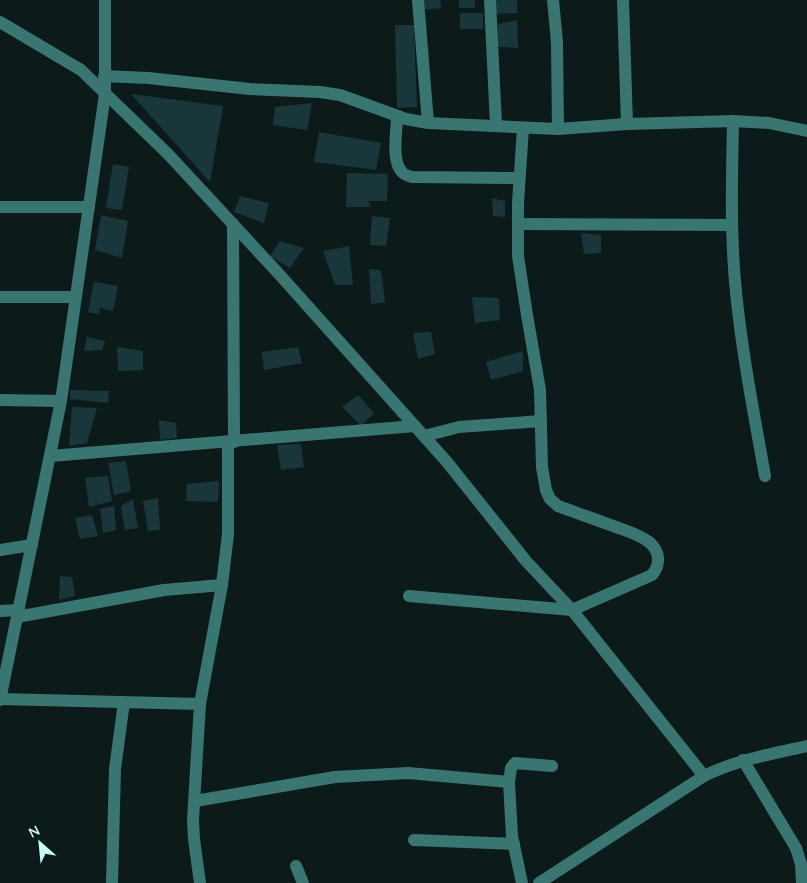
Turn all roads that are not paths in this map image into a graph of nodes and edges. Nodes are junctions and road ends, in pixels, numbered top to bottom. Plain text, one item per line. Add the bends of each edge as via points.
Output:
1 (105, 0) edge
2 (418, 0) edge
3 (490, 0) edge
4 (553, 0) edge
5 (623, 0) edge
6 (0, 22) edge
7 (104, 76) junction
8 (105, 94) junction
9 (398, 116) junction
10 (733, 120) junction
11 (428, 123) junction
12 (626, 124) junction
13 (496, 125) junction
14 (523, 128) junction
15 (558, 130) junction
16 (807, 131) edge
17 (519, 178) junction
18 (0, 207) edge
19 (89, 207) junction
20 (233, 224) junction
21 (518, 224) junction
22 (732, 225) junction
23 (76, 297) junction
24 (0, 298) edge
25 (0, 400) edge
26 (61, 401) junction
27 (541, 421) junction
28 (415, 426) junction
29 (424, 436) junction
30 (231, 442) junction
31 (50, 456) junction
32 (765, 476) dead end
33 (32, 545) junction
34 (0, 550) edge
35 (222, 585) junction
36 (409, 596) dead end
37 (572, 610) junction
38 (0, 611) edge
39 (18, 613) junction
40 (5, 655) edge
41 (0, 700) edge
42 (124, 702) junction
43 (200, 704) junction
44 (807, 746) edge
45 (743, 760) junction
46 (552, 766) dead end
47 (704, 776) junction
48 (509, 782) junction
49 (194, 800) junction
50 (414, 840) dead end
51 (514, 844) junction
52 (296, 866) dead end
53 (112, 883) edge
54 (200, 883) edge
55 (303, 883) edge
56 (522, 883) edge
57 (539, 883) edge
58 (802, 883) edge

1 - 7 street
2 - 11 street
3 - 13 street
4 - 15 street
5 - 12 street
6 - 8 street via 81,70
7 - 8 street
7 - 9 street via 320,92 340,95
8 - 19 street
8 - 20 street via 168,154
9 - 11 street
9 - 17 street via 396,159 403,173 412,177
10 - 12 street
10 - 16 street
10 - 22 street
11 - 13 street
12 - 15 street
13 - 14 street
14 - 15 street
14 - 17 street
17 - 21 street
18 - 19 street
19 - 23 street
20 - 28 street
20 - 30 street
21 - 22 street
21 - 27 street via 518,256 540,390
22 - 32 street via 741,339
23 - 24 street
23 - 26 street
25 - 26 street
26 - 31 street
27 - 29 street via 460,427
27 - 37 street via 542,467 550,500 648,541 659,558 658,568 652,576
28 - 29 street
28 - 30 street
29 - 37 street via 526,561
30 - 31 street
30 - 35 street via 228,534
31 - 33 street
33 - 34 street
33 - 39 street
35 - 39 street via 164,590
35 - 43 street
36 - 37 street
37 - 47 street
38 - 39 street
39 - 40 street
40 - 41 street
41 - 42 street
42 - 43 street
42 - 53 street via 115,769
43 - 49 street
44 - 45 street
45 - 47 street
45 - 58 street via 796,848
46 - 48 street via 515,763
47 - 57 street
48 - 49 street via 408,773 335,777
48 - 51 street
49 - 54 street via 194,839
50 - 51 street
51 - 56 street
52 - 55 street

